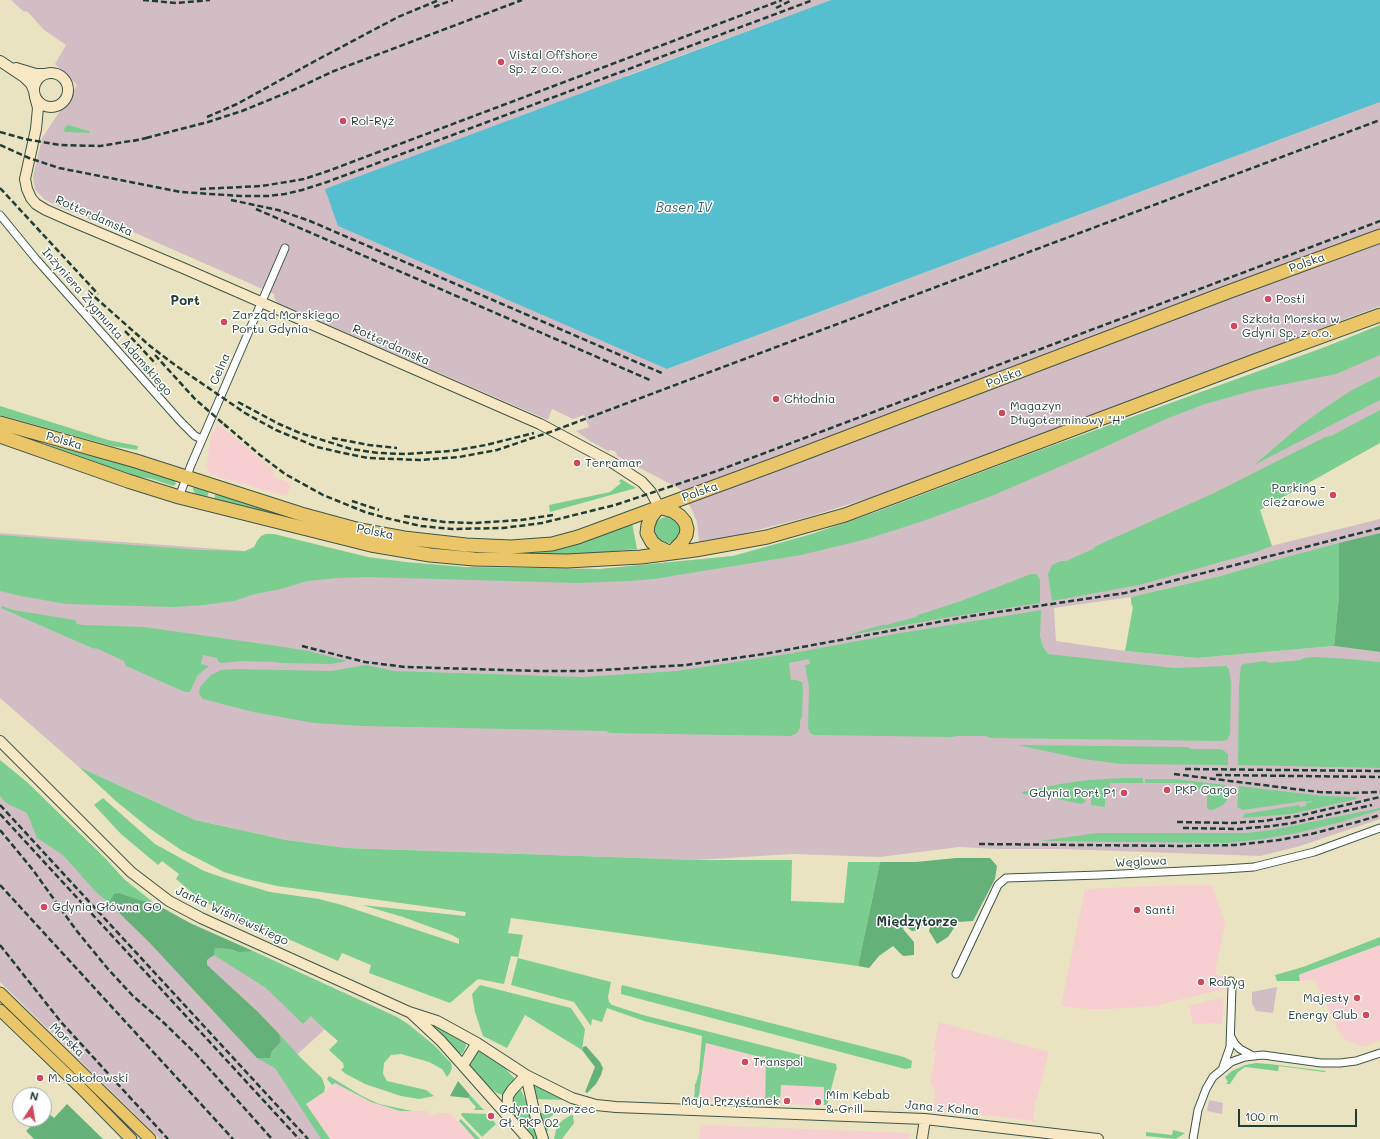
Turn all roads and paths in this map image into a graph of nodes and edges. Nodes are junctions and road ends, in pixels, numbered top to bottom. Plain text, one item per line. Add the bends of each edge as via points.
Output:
1 (4, 63) edge
2 (44, 74) junction
3 (34, 94) junction
4 (55, 107) junction
5 (36, 129) junction
6 (0, 216) edge
7 (1380, 236) edge
8 (285, 248) dead end
9 (261, 303) junction
10 (1380, 315) edge
11 (0, 423) edge
12 (0, 436) edge
13 (202, 439) junction
14 (186, 477) junction
15 (179, 497) junction
16 (659, 507) junction
17 (671, 553) junction
18 (0, 741) edge
19 (1380, 828) edge
20 (956, 974) dead end
21 (1231, 981) dead end
22 (0, 994) edge
23 (0, 1010) edge
24 (409, 1012) junction
25 (1231, 1037) junction
26 (477, 1043) junction
27 (1380, 1053) edge
28 (1253, 1056) junction
29 (462, 1065) junction
30 (1223, 1067) junction
31 (526, 1075) junction
32 (507, 1115) junction
33 (925, 1119) junction
34 (131, 1139) edge
35 (150, 1139) edge
36 (528, 1139) edge
37 (543, 1139) edge
38 (922, 1139) edge
39 (1098, 1139) edge
40 (1193, 1139) edge

1 - 2 street via 36,74
1 - 3 street via 31,84
2 - 3 street via 36,81
2 - 4 street via 61,76 68,87 66,99
3 - 4 street via 46,107
3 - 5 street, Rotterdamska via 38,108
4 - 5 street, Rotterdamska via 48,112
5 - 9 street, Rotterdamska via 25,179 27,189 36,204
6 - 13 street, Inżyniera Zygmunta Adamskiego via 180,421 195,436
7 - 16 highway, Polska
8 - 9 street, Celna
9 - 13 street, Celna
9 - 16 street, Rotterdamska via 553,431 613,463 642,482
10 - 17 highway, Polska via 845,514 767,536
11 - 14 highway, Polska
12 - 15 highway, Polska
13 - 14 street, Celna
14 - 15 street, Celna
14 - 16 highway, Polska via 332,523 404,538 466,545 511,547 552,544
15 - 17 highway, Polska via 371,545 430,555 474,559 567,561
16 - 17 highway via 651,517 647,533 652,542
16 - 17 highway via 680,516 687,529 682,542
18 - 24 street, Janka Wiśniewskiego via 131,872 169,901
19 - 20 street, Węglowa via 1314,852 1254,867 1006,878 992,895
21 - 25 street
22 - 35 main road, Morska
23 - 34 main road, Morska
24 - 26 street, Janka Wiśniewskiego via 437,1021
24 - 29 street, Janka Wiśniewskiego via 441,1041
25 - 28 street via 1240,1049
25 - 30 street via 1230,1051
26 - 29 street
26 - 31 street, Janka Wiśniewskiego
27 - 28 street via 1340,1063
28 - 30 street via 1238,1058
29 - 32 street, Janka Wiśniewskiego
30 - 40 street via 1209,1083 1200,1102
31 - 32 street via 508,1096
31 - 33 street, Jana z Kolna via 565,1096 608,1107
31 - 37 street
32 - 36 street, Janka Wiśniewskiego
33 - 38 street
33 - 39 street, Jana z Kolna

